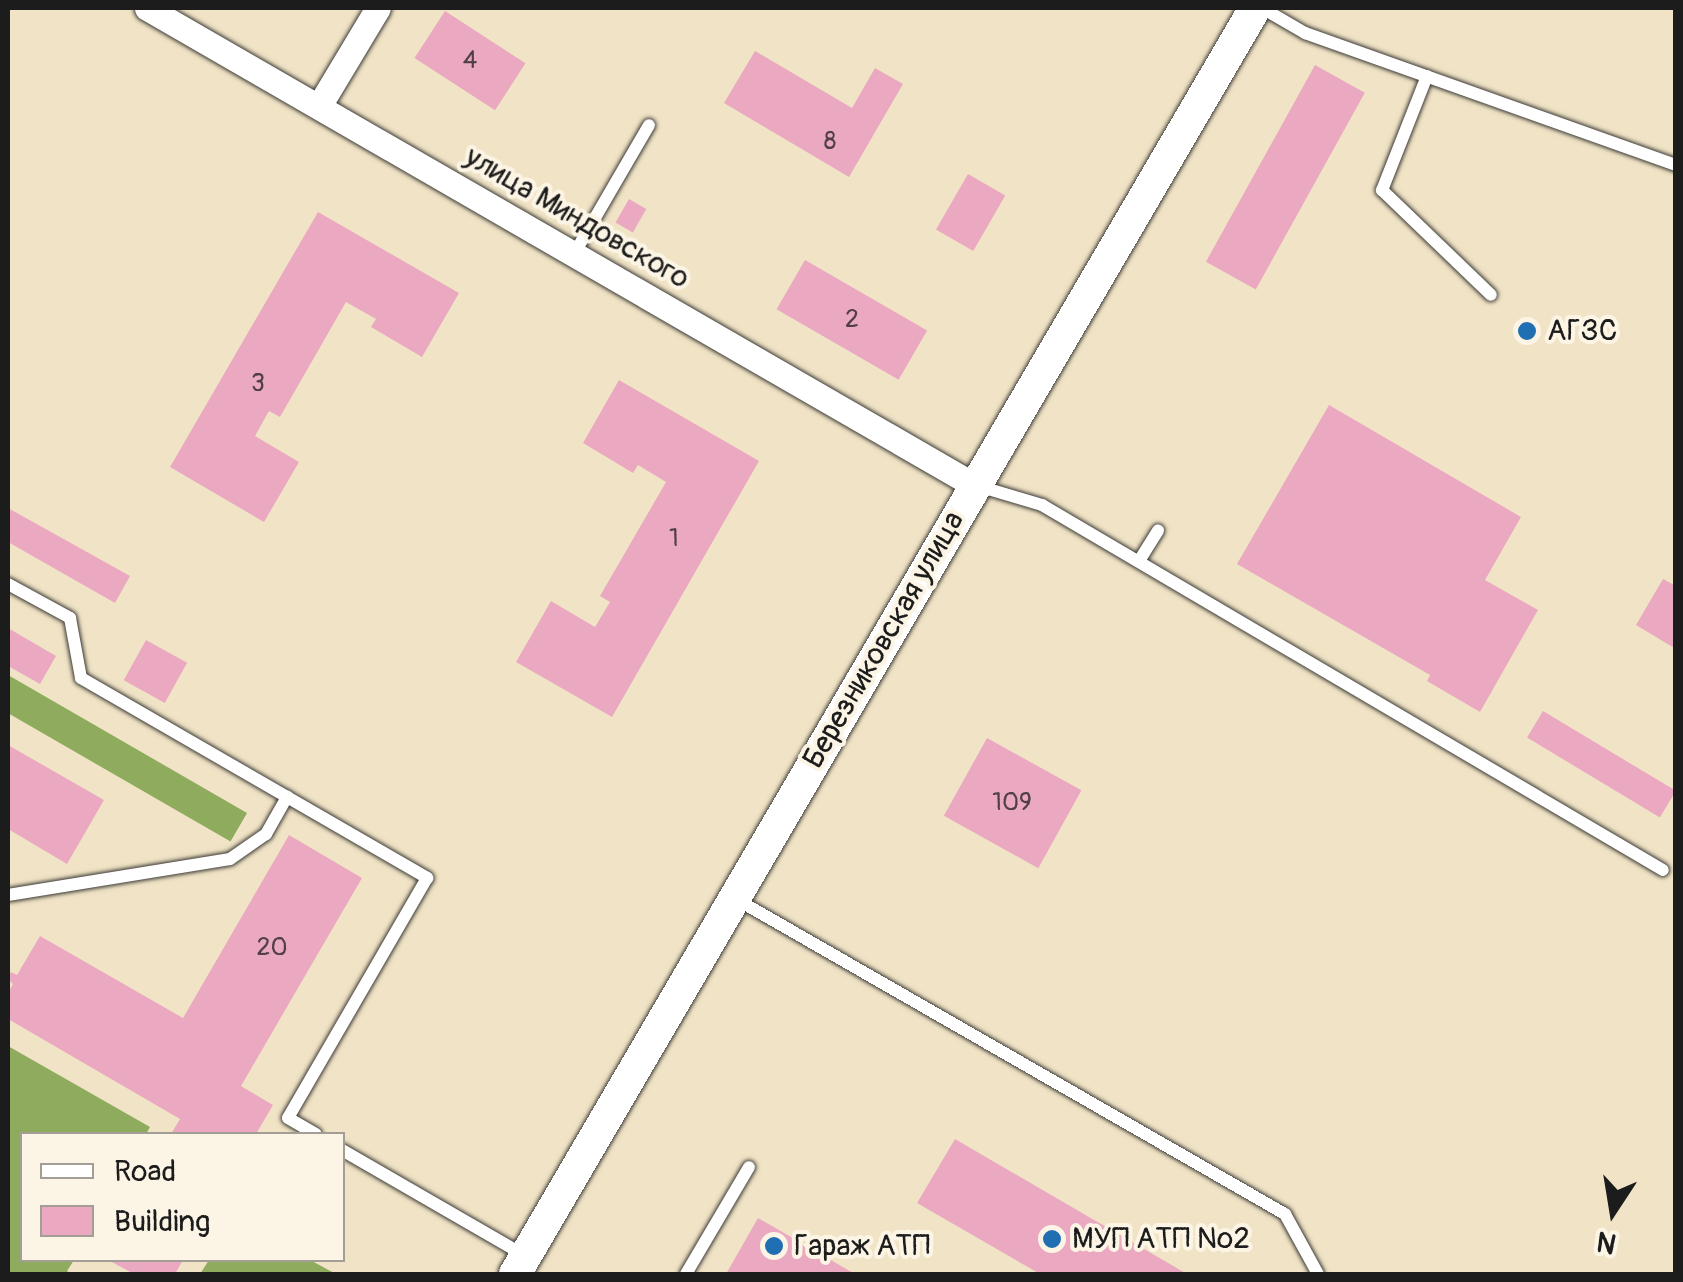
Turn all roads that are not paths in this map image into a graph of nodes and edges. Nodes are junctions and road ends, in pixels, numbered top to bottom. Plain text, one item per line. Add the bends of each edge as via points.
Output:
1 (148, 8) edge
2 (378, 8) edge
3 (1259, 8) edge
4 (1427, 76) junction
5 (319, 106) junction
6 (649, 125) dead end
7 (1676, 165) edge
8 (574, 254) junction
9 (1491, 295) dead end
10 (974, 485) junction
11 (1158, 530) dead end
12 (1139, 562) junction
13 (8, 584) edge
14 (287, 797) junction
15 (1663, 870) dead end
16 (8, 895) edge
17 (734, 898) junction
18 (312, 1132) edge
19 (345, 1152) edge
20 (749, 1167) dead end
21 (520, 1265) edge
22 (686, 1274) edge
23 (1318, 1274) edge

1 - 5 street, улица Миндовского
2 - 5 street
3 - 4 lane via 1305,33
3 - 10 street, Березниковская улица
4 - 7 lane
4 - 9 lane via 1382,190
5 - 8 street, улица Миндовского
6 - 8 lane
8 - 10 street, улица Миндовского
10 - 12 lane via 1042,504
10 - 17 street, Березниковская улица
11 - 12 lane
12 - 15 lane
13 - 14 lane via 70,618 81,678
14 - 16 lane via 266,834 230,859
14 - 18 lane via 427,878 288,1118
17 - 21 street, Березниковская улица
17 - 23 lane via 1285,1214
19 - 21 lane
20 - 22 lane

